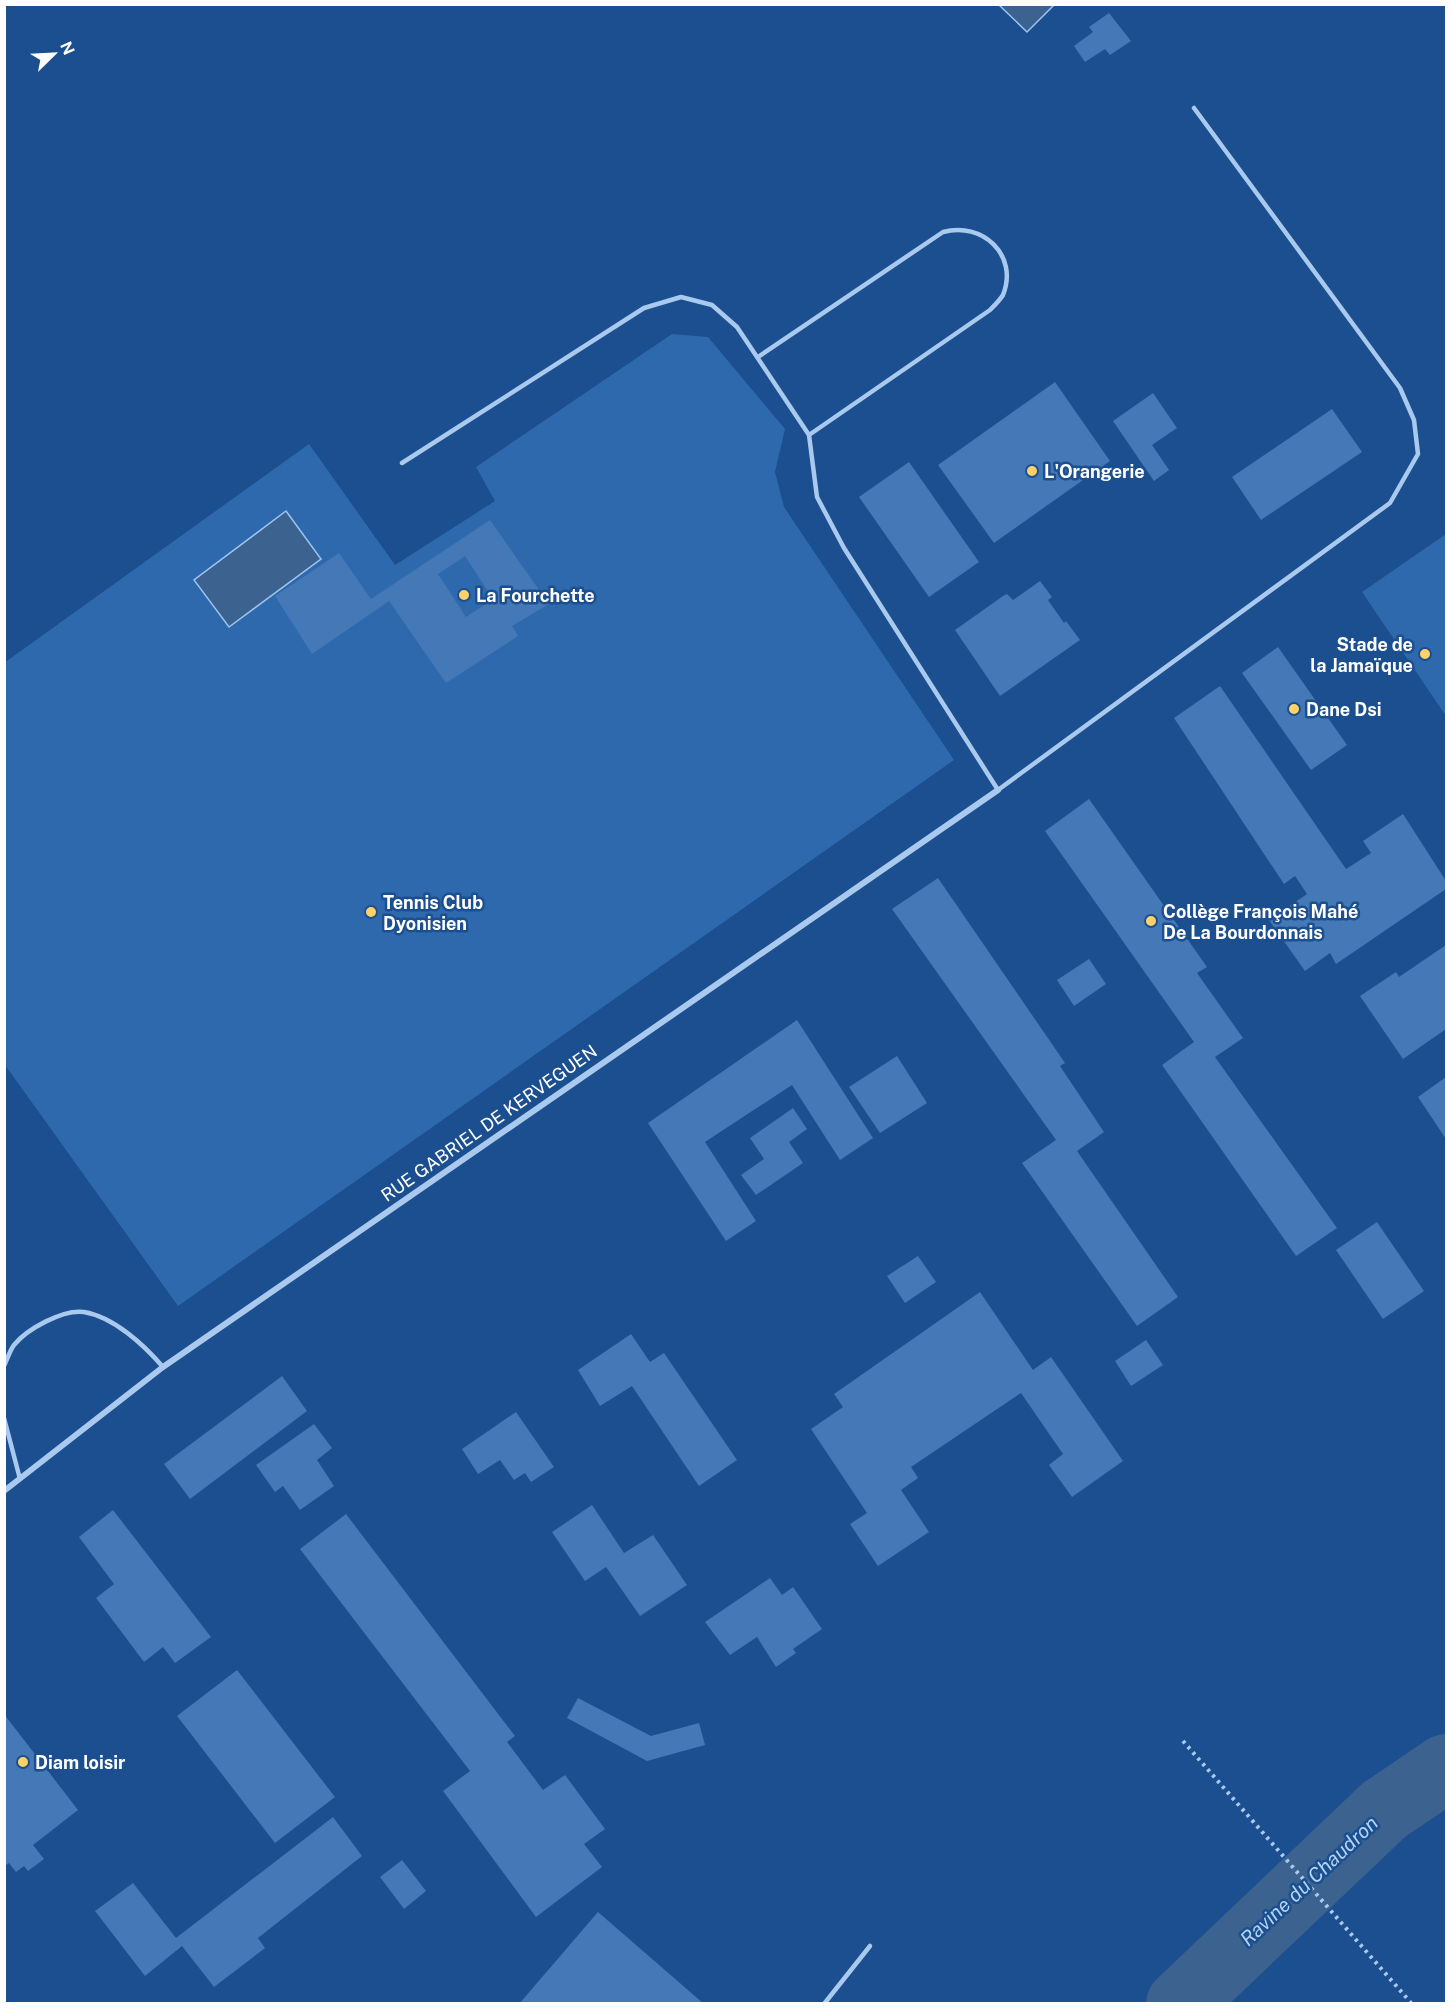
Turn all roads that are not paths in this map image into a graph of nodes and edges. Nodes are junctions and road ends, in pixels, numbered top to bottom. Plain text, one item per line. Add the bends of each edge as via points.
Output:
1 (1194, 108) dead end
2 (758, 357) junction
3 (809, 435) junction
4 (402, 464) dead end
5 (998, 790) junction
6 (4, 1366) edge
7 (163, 1367) junction
8 (4, 1418) edge
9 (20, 1479) junction
10 (4, 1491) edge
11 (870, 1946) dead end
12 (824, 2004) edge

1 - 5 lane via 1400,388 1414,420 1418,454 1390,503
2 - 3 lane
2 - 3 lane via 943,232 958,228 982,233 999,250 1005,273 1002,296 990,310
2 - 4 lane via 737,327 712,305 681,297 644,308
3 - 5 lane via 817,497 844,548
5 - 7 street, RUE GABRIEL DE KERVEGUEN
6 - 7 lane via 14,1345 44,1321 83,1312 110,1322 148,1349
7 - 9 street, RUE GABRIEL DE KERVEGUEN
8 - 9 lane
9 - 10 street, RUE GABRIEL DE KERVEGUEN
11 - 12 lane

